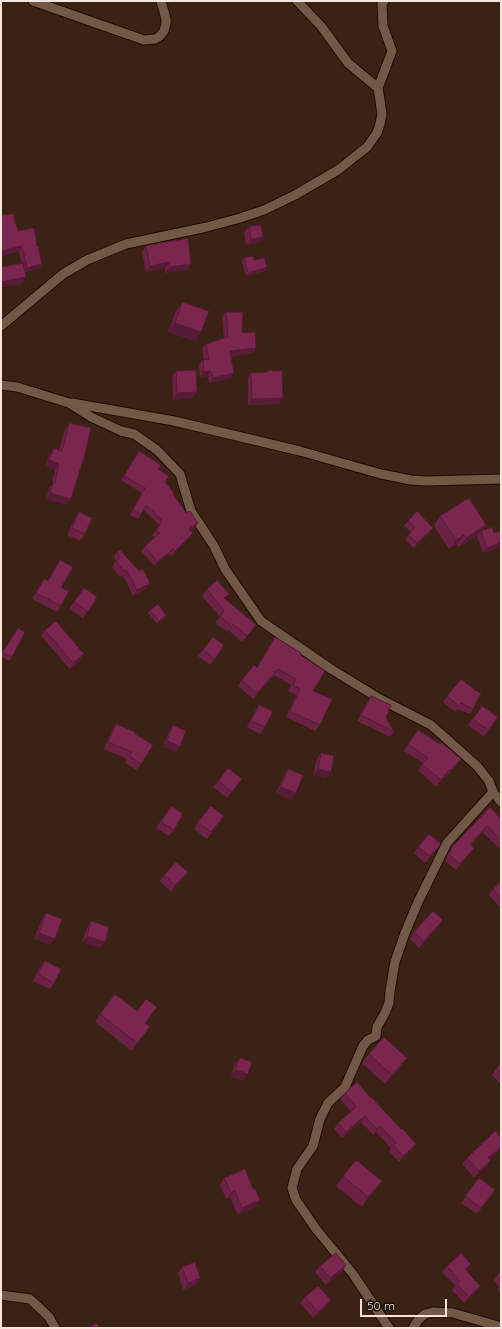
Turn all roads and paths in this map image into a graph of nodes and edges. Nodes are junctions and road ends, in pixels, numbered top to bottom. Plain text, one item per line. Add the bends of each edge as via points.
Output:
1 (33, 1) edge
2 (161, 1) edge
3 (297, 1) edge
4 (382, 1) edge
5 (378, 88) junction
6 (1, 326) edge
7 (1, 385) edge
8 (69, 402) junction
9 (501, 479) edge
10 (493, 792) junction
11 (501, 802) edge
12 (1, 1295) edge
13 (501, 1326) edge
14 (56, 1328) edge
15 (389, 1328) edge
16 (413, 1328) edge

1 - 2 street via 144,40 155,39 164,31 166,19
3 - 5 street via 321,26 348,63
4 - 5 street via 383,26 392,51
5 - 6 street via 382,114 377,133 367,147 338,170 264,210 207,227 126,244 87,260 63,274
7 - 8 street
8 - 9 street via 174,421 411,480
8 - 10 street via 91,417 134,434 157,450 180,474 191,511 214,546 225,569 261,621 380,699 431,725 477,766 490,781
10 - 11 street
10 - 15 street via 447,843 405,933 395,962 389,1003 377,1027 376,1036 363,1046 344,1087 328,1103 320,1119 313,1146 297,1169 292,1188 296,1200 316,1229 353,1274
12 - 14 street via 30,1299 49,1317
13 - 16 street via 453,1313 433,1312 425,1314

